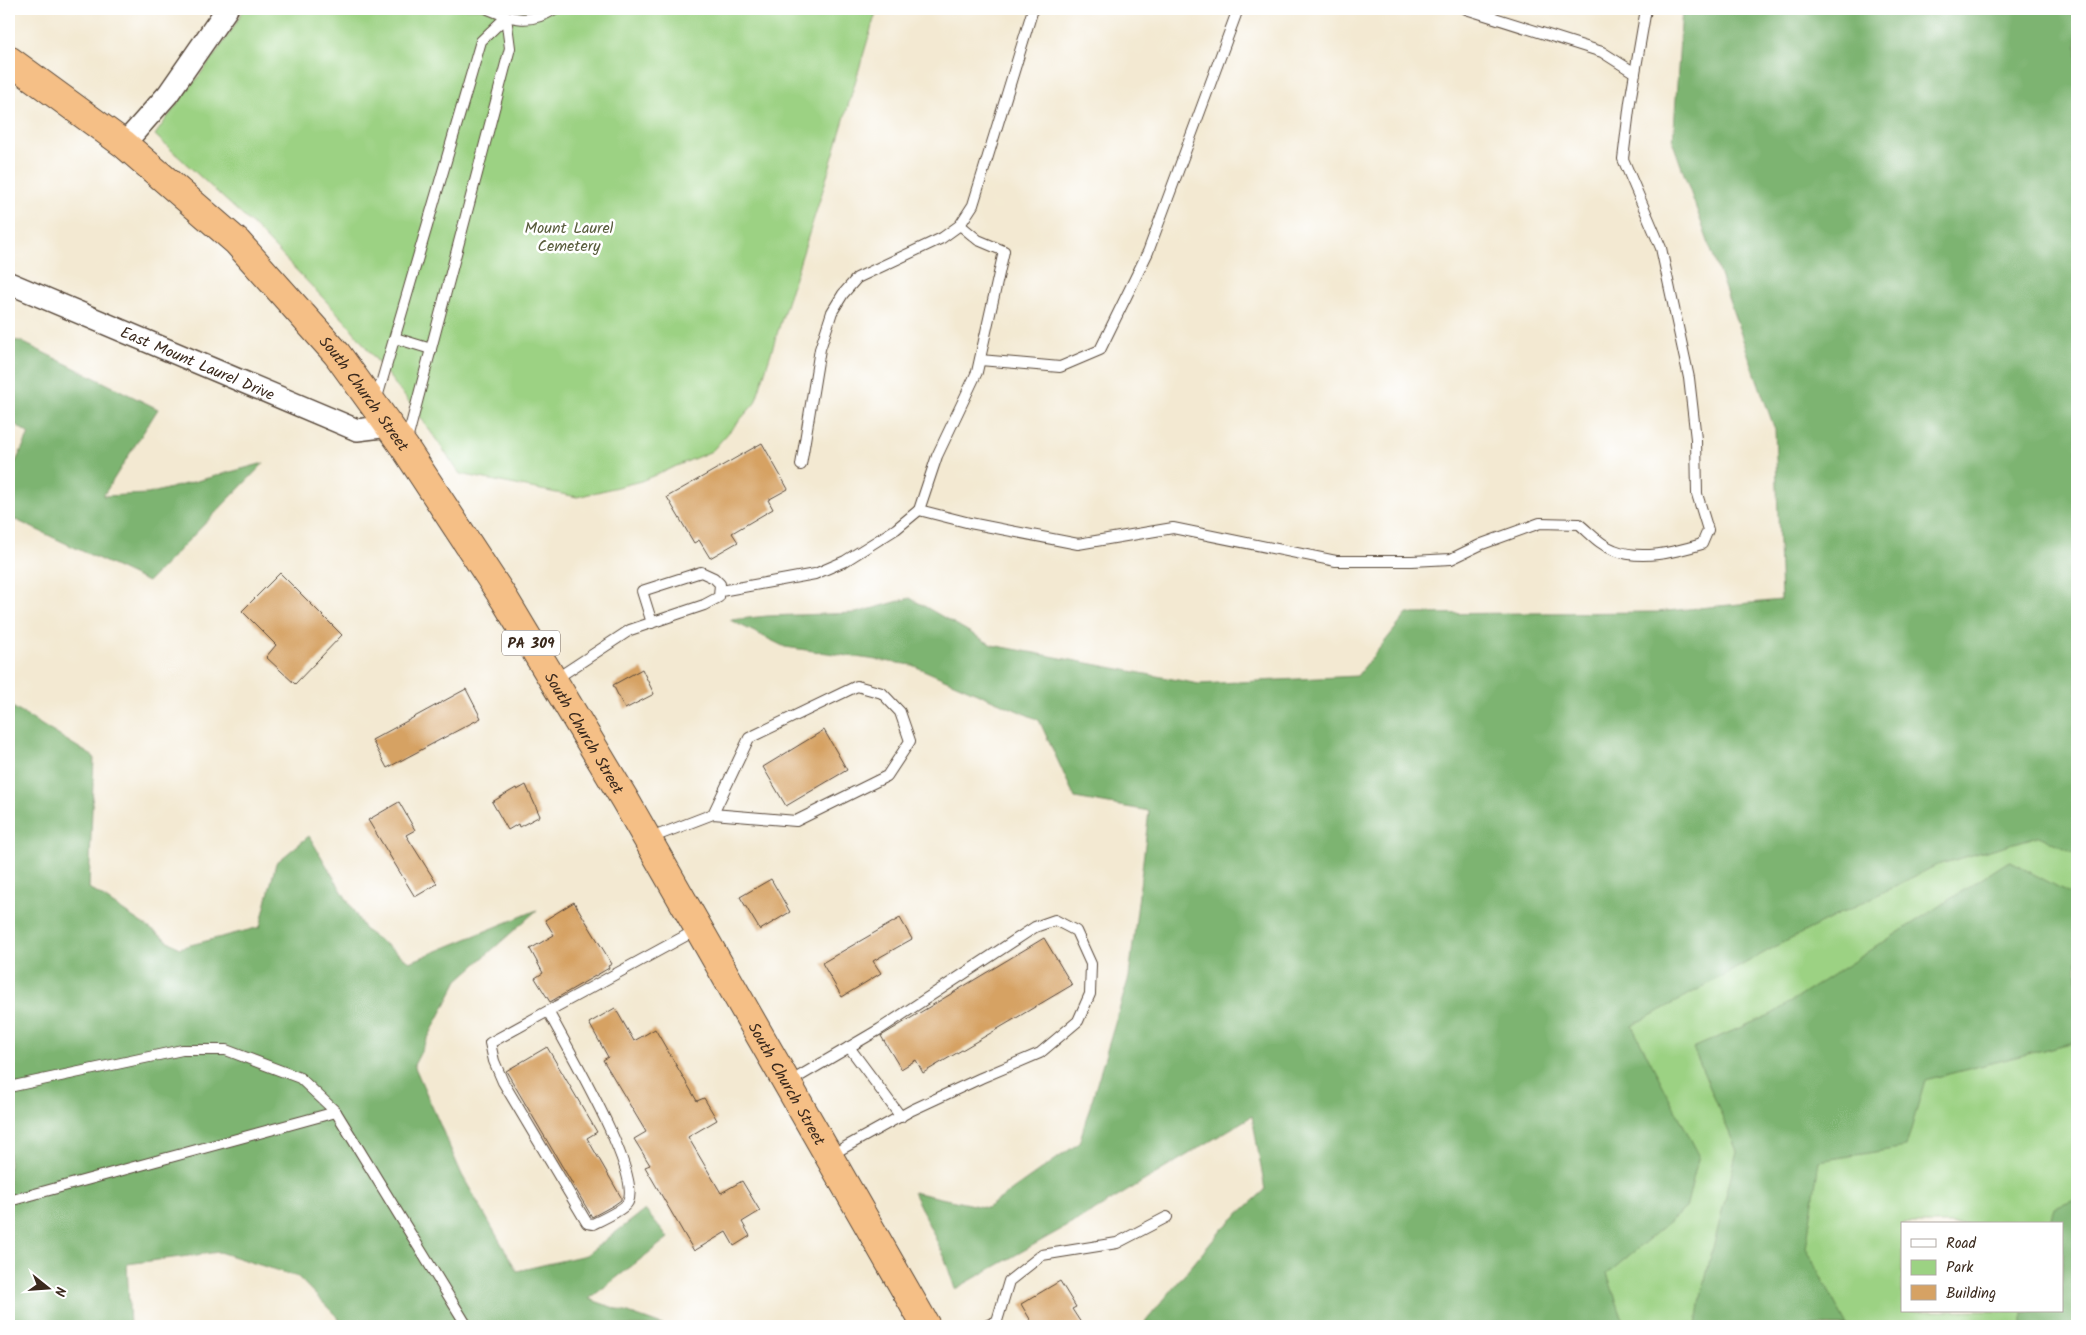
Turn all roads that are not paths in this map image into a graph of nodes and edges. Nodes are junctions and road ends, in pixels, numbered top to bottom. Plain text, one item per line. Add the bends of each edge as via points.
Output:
1 (227, 9) edge
2 (488, 9) edge
3 (555, 9) edge
4 (1033, 9) edge
5 (1238, 9) edge
6 (1466, 9) edge
7 (1646, 9) edge
8 (506, 17) junction
9 (9, 60) edge
10 (1635, 73) junction
11 (124, 144) junction
12 (960, 225) junction
13 (9, 283) edge
14 (395, 338) junction
15 (431, 349) junction
16 (980, 360) junction
17 (390, 427) junction
18 (801, 466) dead end
19 (919, 510) junction
20 (721, 591) junction
21 (652, 623) junction
22 (553, 681) junction
23 (713, 814) junction
24 (647, 839) junction
25 (698, 928) junction
26 (548, 1011) junction
27 (849, 1047) junction
28 (788, 1084) junction
29 (9, 1087) edge
30 (336, 1112) junction
31 (901, 1116) junction
32 (829, 1156) junction
33 (9, 1201) edge
34 (1167, 1217) dead end
35 (1001, 1324) edge
36 (467, 1326) edge
37 (926, 1326) edge
38 (986, 1326) edge

1 - 11 street via 168,94
2 - 8 lane
3 - 8 lane via 525,19
4 - 12 lane via 973,205
5 - 16 lane via 1148,252 1100,350 1060,367
6 - 10 lane via 1602,52
7 - 10 lane
8 - 14 lane via 481,41
8 - 15 lane via 510,48
9 - 11 highway, South Church Street / PA 309
10 - 19 lane via 1623,159 1661,248 1689,378 1696,439 1697,494 1708,530 1702,544 1652,556 1614,550 1598,541 1580,524 1540,523 1451,559 1336,561 1173,528 1078,544
11 - 17 highway, South Church Street / PA 309 via 237,242 337,354
12 - 16 lane via 978,240 1004,251
12 - 18 lane via 942,238 857,278 843,294 832,312 820,349
13 - 17 street, East Mount Laurel Drive via 357,430
14 - 15 lane
14 - 17 lane
15 - 17 lane
16 - 19 lane via 937,456
17 - 22 highway, South Church Street / PA 309 via 505,600
19 - 20 lane via 846,561 815,574
20 - 21 lane via 719,598 704,605
20 - 21 lane via 720,584 702,572 642,590
21 - 22 lane via 630,630
22 - 24 highway, South Church Street / PA 309
23 - 23 lane via 796,821 887,776 910,741 900,712 882,693 858,686 750,738
23 - 24 lane
24 - 25 highway, South Church Street / PA 309
25 - 26 lane
25 - 28 highway, South Church Street / PA 309
26 - 26 lane via 614,1135 630,1182 627,1205 593,1224 588,1223 494,1062 490,1043
27 - 28 lane
27 - 31 lane
27 - 31 lane via 1035,927 1055,920 1076,931 1092,964 1090,994 1078,1020 1040,1054
28 - 32 highway, South Church Street / PA 309
29 - 30 lane via 182,1050 226,1050 300,1078
30 - 33 lane
30 - 36 lane
31 - 32 lane
32 - 37 highway, South Church Street / PA 309
34 - 35 lane via 1117,1242 1042,1255 1009,1281
35 - 38 lane

